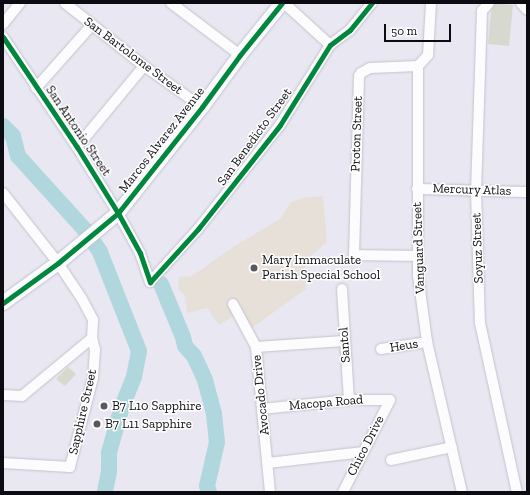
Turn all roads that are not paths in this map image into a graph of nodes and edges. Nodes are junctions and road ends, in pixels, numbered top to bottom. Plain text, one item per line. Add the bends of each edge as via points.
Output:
1 (20, 3) edge
2 (65, 3) edge
3 (171, 3) edge
4 (283, 3) edge
5 (372, 3) edge
6 (431, 3) edge
7 (489, 3) edge
8 (521, 3) edge
9 (527, 10) edge
10 (3, 24) edge
11 (92, 25) junction
12 (3, 37) edge
13 (330, 45) junction
14 (240, 55) junction
15 (144, 66) junction
16 (418, 66) junction
17 (36, 88) junction
18 (202, 107) junction
19 (77, 147) junction
20 (417, 189) junction
21 (476, 191) junction
22 (527, 192) edge
23 (4, 197) edge
24 (118, 213) junction
25 (417, 256) junction
26 (58, 263) junction
27 (150, 282) joint
28 (342, 289) dead end
29 (3, 303) edge
30 (233, 304) dead end
31 (92, 338) junction
32 (344, 341) junction
33 (427, 342) junction
34 (256, 347) junction
35 (381, 349) dead end
36 (3, 395) edge
37 (349, 400) junction
38 (390, 400) joint
39 (262, 409) junction
40 (452, 447) junction
41 (363, 452) junction
42 (391, 460) dead end
43 (3, 463) edge
44 (268, 463) junction
45 (270, 492) edge
46 (343, 492) edge
47 (462, 492) edge
48 (517, 492) edge

1 - 10 street
2 - 11 street, San Bartolome Street
3 - 14 street
4 - 13 street
4 - 14 main road, Marcos Alvarez Avenue
5 - 13 street, San Benedicto Street via 350,30
6 - 16 street via 428,55
7 - 21 street, Soyuz Street via 482,11
8 - 9 street
11 - 15 street, San Bartolome Street
11 - 17 street
12 - 17 street, San Antonio Street
13 - 27 street, San Benedicto Street via 272,137 198,230
14 - 18 main road, Marcos Alvarez Avenue
15 - 18 street, San Bartolome Street
15 - 19 street
16 - 20 street, Vanguard Street
16 - 25 street, Proton Street via 370,68 359,76 354,255
17 - 19 street, San Antonio Street
18 - 24 main road, Marcos Alvarez Avenue
19 - 24 street, San Antonio Street
20 - 21 street, Mercury Atlas
20 - 25 street, Vanguard Street
21 - 22 street, Mercury Atlas
21 - 48 street, Soyuz Street via 480,323
23 - 26 street, Sapphire Street
24 - 26 main road, Marcos Alvarez Avenue
24 - 27 street, San Antonio Street via 140,253
25 - 33 street, Vanguard Street
26 - 29 main road, Marcos Alvarez Avenue
26 - 31 street, Sapphire Street via 82,299 92,320
28 - 32 street, Santol
30 - 34 street, Avocado Drive
31 - 36 street via 22,396
31 - 43 street, Sapphire Street via 95,350 93,378 70,467
32 - 34 street
32 - 37 street, Santol
33 - 35 street, Heus
33 - 40 street, Vanguard Street
34 - 39 street, Avocado Drive
37 - 38 street, Macopa Road
37 - 39 street, Macopa Road
38 - 41 street, Chico Drive
39 - 44 street, Avocado Drive
40 - 42 street
40 - 47 street, Vanguard Street
41 - 44 street
41 - 46 street, Chico Drive
44 - 45 street, Avocado Drive

